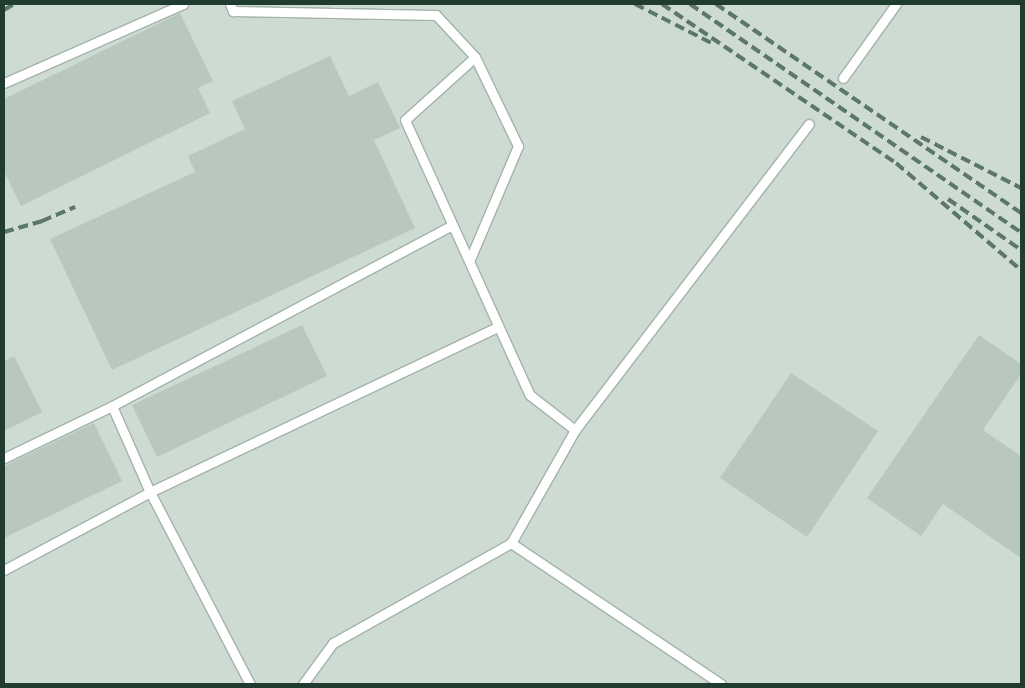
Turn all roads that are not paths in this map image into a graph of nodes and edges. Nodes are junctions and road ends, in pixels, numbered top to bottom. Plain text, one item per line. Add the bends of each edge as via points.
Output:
1 (184, 4) edge
2 (230, 4) edge
3 (896, 4) edge
4 (475, 57) junction
5 (843, 78) dead end
6 (4, 83) edge
7 (809, 124) dead end
8 (452, 225) junction
9 (470, 260) junction
10 (498, 328) junction
11 (112, 406) junction
12 (575, 430) junction
13 (4, 458) edge
14 (150, 492) junction
15 (511, 543) junction
16 (4, 570) edge
17 (250, 684) edge
18 (303, 684) edge
19 (721, 684) edge

1 - 6 lane
2 - 4 lane via 233,11 436,15
3 - 5 lane
4 - 8 lane via 405,120
4 - 9 lane via 518,146
7 - 12 lane
8 - 9 lane
8 - 11 lane
9 - 10 lane
10 - 12 lane via 530,395
10 - 14 lane
11 - 13 lane
11 - 14 lane
12 - 15 lane
14 - 16 lane
14 - 17 lane
15 - 18 lane via 332,643
15 - 19 lane

